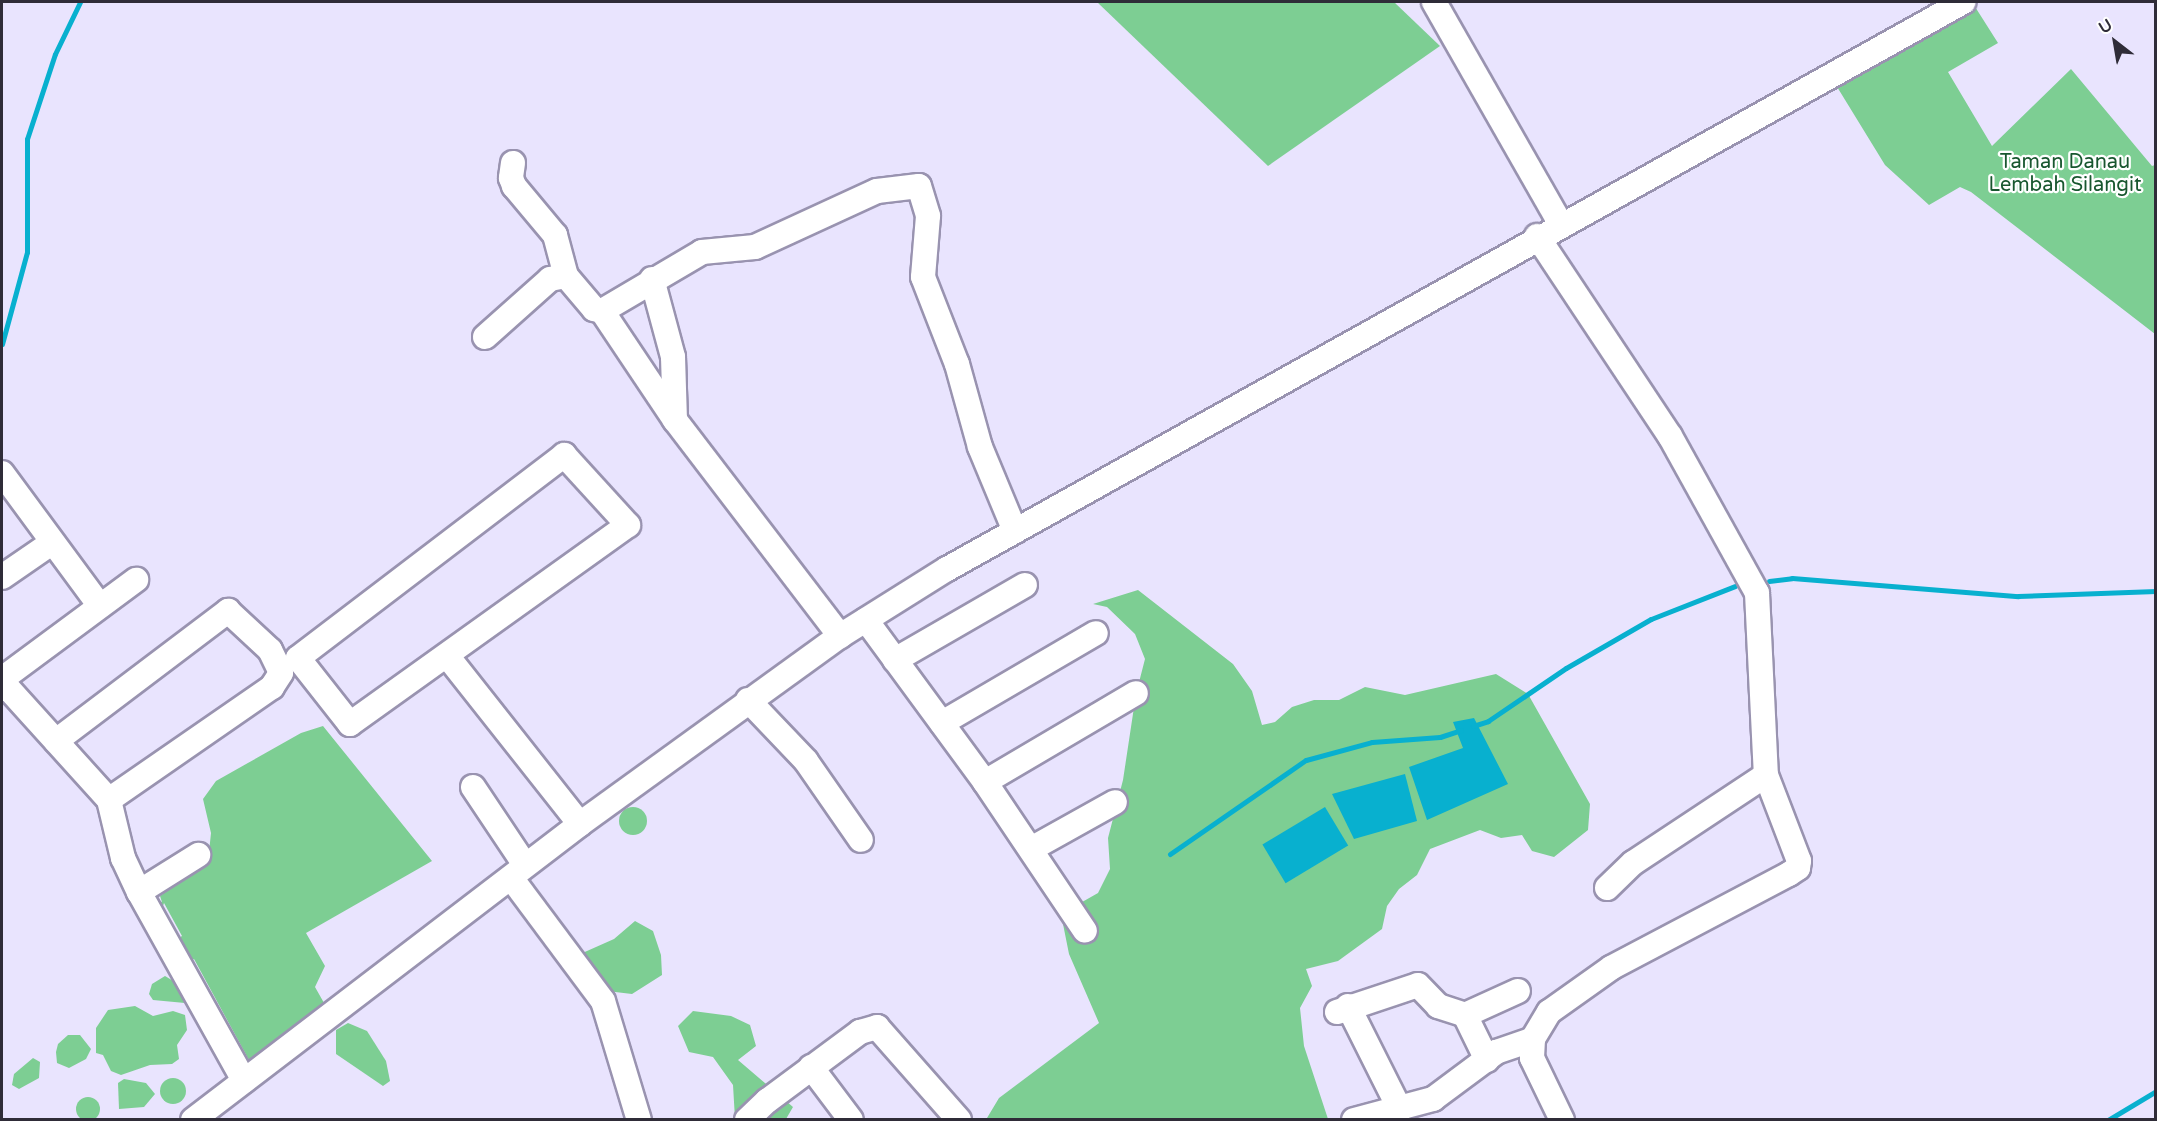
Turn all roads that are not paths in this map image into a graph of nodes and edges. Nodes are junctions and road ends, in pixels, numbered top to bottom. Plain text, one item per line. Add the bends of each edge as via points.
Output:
1 (1434, 2) edge
2 (1962, 2) edge
3 (513, 163) dead end
4 (1560, 223) junction
5 (1537, 236) junction
6 (566, 276) junction
7 (652, 279) junction
8 (602, 311) junction
9 (485, 337) dead end
10 (675, 420) junction
11 (2, 473) edge
12 (1015, 531) junction
13 (50, 544) junction
14 (2, 577) edge
15 (136, 580) dead end
16 (1025, 585) dead end
17 (100, 606) junction
18 (866, 620) junction
19 (1096, 633) dead end
20 (840, 636) junction
21 (448, 657) junction
22 (895, 660) junction
23 (2, 680) edge
24 (2, 689) edge
25 (1137, 693) dead end
26 (748, 700) junction
27 (942, 723) junction
28 (56, 741) junction
29 (1766, 774) junction
30 (985, 782) junction
31 (473, 787) dead end
32 (109, 800) junction
33 (1115, 802) dead end
34 (580, 824) junction
35 (861, 840) dead end
36 (1031, 849) junction
37 (198, 855) dead end
38 (519, 872) junction
39 (1607, 888) dead end
40 (140, 892) junction
41 (1085, 931) dead end
42 (1518, 991) dead end
43 (1465, 1015) junction
44 (1533, 1039) junction
45 (1487, 1060) junction
46 (811, 1067) junction
47 (244, 1081) junction
48 (1400, 1110) junction
49 (193, 1119) edge
50 (639, 1119) edge
51 (747, 1119) edge
52 (851, 1119) edge
53 (959, 1119) edge
54 (1354, 1119) edge
55 (1562, 1119) edge

1 - 4 street
2 - 4 street
3 - 6 street via 514,186 555,235
4 - 5 street
5 - 12 street
5 - 29 street via 1670,436 1757,593
6 - 8 street via 594,309
6 - 9 street via 550,279
7 - 8 street
7 - 10 street via 673,357
7 - 12 street via 702,252 755,247 877,191 920,186 928,216 923,277 957,364 980,447
8 - 10 street
10 - 20 street
11 - 13 street
12 - 18 street
13 - 14 street
13 - 17 street
15 - 17 street
16 - 22 street
17 - 23 street
18 - 20 street
18 - 22 street
19 - 27 street
20 - 26 street
21 - 21 street via 628,525 564,455 298,658 350,724
21 - 34 street
22 - 27 street
24 - 28 street via 7,687
25 - 30 street
26 - 34 street
26 - 35 street via 806,761
27 - 30 street
28 - 32 street
28 - 32 street via 228,611 270,650 281,673 272,687
29 - 39 street via 1633,863
29 - 44 street via 1798,868 1611,968 1549,1012
30 - 36 street
31 - 38 street
32 - 40 street via 123,858
33 - 36 street
34 - 38 street
36 - 41 street
37 - 40 street
38 - 47 street
38 - 50 street via 603,1001
40 - 47 street
42 - 43 street
43 - 45 street
43 - 48 street via 1438,1006 1418,985 1342,1009
44 - 45 street via 1496,1052
44 - 55 street via 1532,1058
45 - 48 street via 1433,1099
46 - 51 street
46 - 52 street
46 - 53 street via 860,1032 877,1027
47 - 49 street
48 - 54 street

